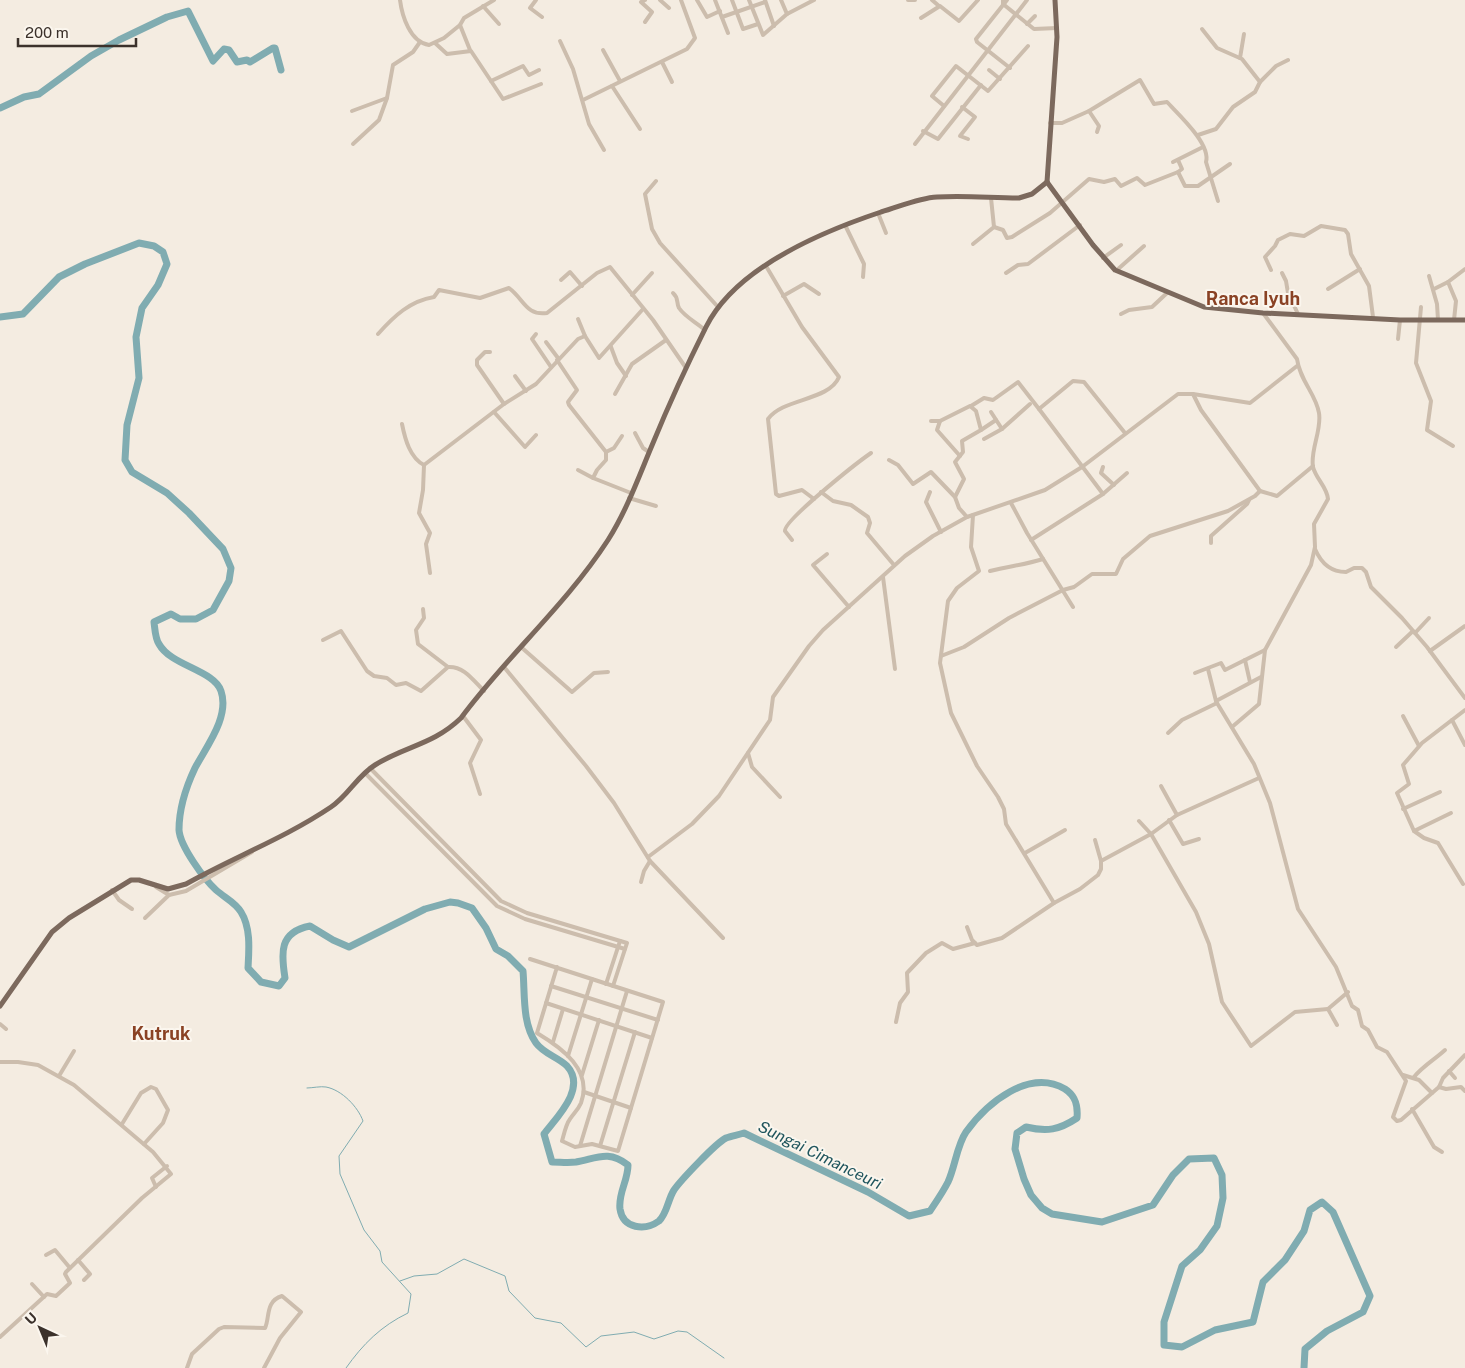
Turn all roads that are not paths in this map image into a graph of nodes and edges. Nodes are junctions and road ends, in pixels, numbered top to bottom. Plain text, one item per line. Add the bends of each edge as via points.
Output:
1 (400, 0) edge
2 (494, 0) edge
3 (536, 0) edge
4 (660, 0) edge
5 (681, 0) edge
6 (697, 0) edge
7 (715, 0) edge
8 (732, 0) edge
9 (749, 0) edge
10 (781, 0) edge
11 (798, 0) edge
12 (814, 0) edge
13 (908, 0) edge
14 (915, 0) edge
15 (932, 0) edge
16 (978, 0) edge
17 (1007, 0) edge
18 (1028, 0) edge
19 (1055, 0) edge
20 (642, 1) edge
21 (765, 1) edge
22 (1003, 2) edge
23 (483, 6) junction
24 (938, 6) junction
25 (752, 7) junction
26 (800, 7) junction
27 (669, 8) dead end
28 (720, 11) junction
29 (737, 12) junction
30 (787, 14) junction
31 (1016, 15) junction
32 (1035, 16) dead end
33 (542, 17) dead end
34 (722, 18) junction
35 (921, 18) dead end
36 (645, 22) dead end
37 (499, 24) dead end
38 (758, 24) junction
39 (1028, 24) junction
40 (460, 25) junction
41 (774, 26) junction
42 (1057, 28) junction
43 (1202, 29) dead end
44 (728, 33) dead end
45 (1244, 34) dead end
46 (560, 41) dead end
47 (420, 42) junction
48 (435, 43) junction
49 (1028, 46) dead end
50 (470, 50) junction
51 (603, 50) dead end
52 (988, 51) junction
53 (1240, 58) junction
54 (1288, 60) dead end
55 (662, 62) junction
56 (1010, 68) junction
57 (539, 70) dead end
58 (989, 70) dead end
59 (969, 75) junction
60 (1000, 79) junction
61 (491, 81) junction
62 (620, 81) junction
63 (672, 82) dead end
64 (1260, 82) junction
65 (541, 84) dead end
66 (981, 85) junction
67 (612, 86) junction
68 (387, 98) junction
69 (583, 100) junction
70 (944, 106) junction
71 (962, 107) junction
72 (352, 111) dead end
73 (1089, 111) junction
74 (1050, 123) junction
75 (640, 129) dead end
76 (923, 131) junction
77 (1096, 132) dead end
78 (1198, 135) junction
79 (968, 139) dead end
80 (353, 144) dead end
81 (915, 144) dead end
82 (1202, 147) junction
83 (604, 150) dead end
84 (1178, 160) junction
85 (1172, 162) dead end
86 (1230, 164) dead end
87 (1178, 172) junction
88 (1212, 178) junction
89 (656, 180) dead end
90 (1047, 182) junction
91 (991, 198) junction
92 (1218, 201) dead end
93 (1063, 203) junction
94 (878, 214) junction
95 (845, 225) junction
96 (1080, 225) junction
97 (994, 227) junction
98 (886, 233) dead end
99 (973, 244) dead end
100 (1121, 245) dead end
101 (1144, 246) dead end
102 (1103, 258) junction
103 (766, 266) junction
104 (1360, 269) junction
105 (1465, 269) edge
106 (1117, 270) junction
107 (1271, 270) dead end
108 (652, 273) dead end
109 (1006, 273) dead end
110 (1282, 273) dead end
111 (1429, 276) dead end
112 (863, 277) dead end
113 (561, 280) dead end
114 (1448, 282) junction
115 (582, 286) junction
116 (1328, 289) dead end
117 (1434, 289) junction
118 (1168, 292) junction
119 (673, 293) dead end
120 (819, 294) dead end
121 (632, 295) junction
122 (783, 296) junction
123 (718, 307) junction
124 (1421, 307) dead end
125 (644, 309) junction
126 (1263, 312) junction
127 (1121, 314) dead end
128 (1298, 314) junction
129 (1373, 317) junction
130 (578, 319) dead end
131 (1400, 320) junction
132 (1420, 320) junction
133 (1438, 320) junction
134 (1454, 320) junction
135 (1465, 320) edge
136 (705, 330) junction
137 (378, 334) dead end
138 (536, 334) dead end
139 (585, 336) junction
140 (1398, 339) dead end
141 (666, 340) junction
142 (546, 342) dead end
143 (611, 347) junction
144 (490, 352) dead end
145 (558, 359) junction
146 (1297, 366) junction
147 (551, 367) junction
148 (686, 368) junction
149 (515, 376) dead end
150 (626, 376) junction
151 (526, 392) junction
152 (615, 394) dead end
153 (1193, 394) junction
154 (504, 404) junction
155 (1030, 404) dead end
156 (971, 406) junction
157 (1039, 409) junction
158 (494, 412) junction
159 (991, 412) dead end
160 (996, 420) junction
161 (931, 421) dead end
162 (940, 421) junction
163 (402, 424) dead end
164 (1002, 428) junction
165 (981, 430) junction
166 (635, 433) dead end
167 (1125, 433) junction
168 (536, 435) dead end
169 (622, 436) dead end
170 (984, 438) dead end
171 (1453, 446) dead end
172 (606, 452) junction
173 (649, 452) junction
174 (871, 453) dead end
175 (960, 456) junction
176 (889, 460) dead end
177 (424, 466) junction
178 (1313, 466) junction
179 (1082, 467) junction
180 (1103, 467) dead end
181 (578, 470) dead end
182 (1127, 473) dead end
183 (593, 478) junction
184 (1114, 485) junction
185 (1260, 491) junction
186 (821, 492) junction
187 (930, 492) dead end
188 (1103, 494) junction
189 (630, 495) junction
190 (955, 497) junction
191 (814, 499) junction
192 (1249, 500) junction
193 (1012, 503) junction
194 (656, 506) dead end
195 (973, 515) junction
196 (967, 517) junction
197 (941, 532) junction
198 (792, 540) dead end
199 (1031, 540) junction
200 (1211, 543) dead end
201 (1315, 547) junction
202 (827, 554) dead end
203 (1043, 559) junction
204 (894, 565) junction
205 (990, 571) dead end
206 (430, 573) dead end
207 (883, 577) junction
208 (1063, 590) junction
209 (849, 607) junction
210 (1073, 607) dead end
211 (423, 609) dead end
212 (1429, 618) dead end
213 (1465, 626) edge
214 (1414, 632) junction
215 (323, 640) dead end
216 (520, 646) junction
217 (1396, 648) dead end
218 (1265, 650) junction
219 (1430, 651) junction
220 (941, 656) junction
221 (1246, 660) junction
222 (448, 667) junction
223 (504, 667) junction
224 (895, 669) dead end
225 (1208, 669) junction
226 (608, 672) dead end
227 (1195, 673) dead end
228 (1261, 677) junction
229 (1250, 682) junction
230 (484, 691) junction
231 (1465, 698) edge
232 (1216, 702) junction
233 (1465, 710) edge
234 (463, 716) junction
235 (1403, 716) dead end
236 (1452, 720) junction
237 (1232, 726) junction
238 (1168, 733) dead end
239 (1419, 746) junction
240 (1465, 746) edge
241 (748, 753) junction
242 (370, 768) junction
243 (365, 772) junction
244 (1260, 778) junction
245 (1161, 786) dead end
246 (1440, 792) dead end
247 (480, 794) dead end
248 (780, 797) dead end
249 (1404, 809) junction
250 (1451, 813) dead end
251 (1178, 815) junction
252 (1169, 820) junction
253 (1139, 821) dead end
254 (1065, 830) dead end
255 (1414, 831) junction
256 (1151, 834) junction
257 (1199, 839) dead end
258 (1095, 840) dead end
259 (1025, 853) junction
260 (649, 859) junction
261 (1101, 862) junction
262 (207, 876) junction
263 (642, 882) dead end
264 (1463, 884) dead end
265 (156, 887) junction
266 (112, 890) junction
267 (169, 895) junction
268 (1054, 903) junction
269 (132, 909) dead end
270 (145, 918) dead end
271 (967, 927) dead end
272 (723, 938) dead end
273 (620, 940) junction
274 (975, 943) junction
275 (618, 947) junction
276 (625, 949) junction
277 (530, 959) dead end
278 (557, 967) junction
279 (592, 979) junction
280 (606, 984) junction
281 (551, 986) junction
282 (613, 986) junction
283 (627, 991) junction
284 (1348, 992) junction
285 (586, 997) junction
286 (546, 1003) junction
287 (0, 1006) edge
288 (622, 1008) junction
289 (563, 1009) junction
290 (1328, 1009) junction
291 (581, 1014) junction
292 (599, 1020) junction
293 (658, 1020) junction
294 (896, 1022) dead end
295 (0, 1024) edge
296 (1337, 1025) dead end
297 (617, 1026) junction
298 (6, 1029) dead end
299 (635, 1032) junction
300 (652, 1038) junction
301 (554, 1042) junction
302 (1445, 1050) dead end
303 (74, 1052) dead end
304 (1464, 1055) edge
305 (568, 1056) junction
306 (0, 1062) edge
307 (1449, 1071) junction
308 (582, 1075) junction
309 (1403, 1075) junction
310 (60, 1076) junction
311 (1414, 1077) junction
312 (1455, 1078) dead end
313 (1439, 1086) junction
314 (1465, 1091) edge
315 (584, 1092) junction
316 (1432, 1093) junction
317 (596, 1096) junction
318 (613, 1102) junction
319 (632, 1108) junction
320 (1412, 1109) junction
321 (122, 1124) junction
322 (144, 1144) junction
323 (580, 1146) junction
324 (600, 1146) junction
325 (1442, 1152) dead end
326 (167, 1166) junction
327 (156, 1187) junction
328 (46, 1255) dead end
329 (78, 1260) junction
330 (70, 1268) junction
331 (84, 1280) dead end
332 (32, 1284) dead end
333 (44, 1296) junction
334 (0, 1337) edge
335 (187, 1368) edge
336 (264, 1368) edge

1 - 47 street via 404,20
2 - 23 street
3 - 33 street via 530,8
4 - 27 street
5 - 55 street via 694,40 683,52
6 - 28 street via 707,17
7 - 28 street
8 - 29 street
9 - 25 street
10 - 30 street
11 - 26 street
12 - 26 street
13 - 14 street
15 - 24 street
16 - 24 street via 958,22
17 - 22 street
18 - 31 street
19 - 42 main road
20 - 36 street via 652,12
21 - 25 street
21 - 41 street
22 - 31 street
22 - 52 street via 976,39
23 - 37 street
23 - 40 street via 464,18
24 - 35 street
25 - 29 street
25 - 38 street
26 - 30 street
28 - 34 street
29 - 34 street
29 - 38 street via 743,30
30 - 41 street
31 - 39 street
31 - 52 street
32 - 39 street
34 - 44 street
38 - 41 street via 763,35
39 - 42 street via 1037,29
40 - 48 street
40 - 50 street
42 - 74 main road
43 - 53 street via 1214,46
45 - 53 street
46 - 69 street
47 - 48 street via 426,45
47 - 68 street via 414,52 393,65
48 - 50 street via 448,54
49 - 56 street
50 - 61 street
51 - 62 street
52 - 56 street
52 - 59 street
53 - 64 street
54 - 64 street via 1276,66
55 - 62 street
55 - 63 street
56 - 60 street
57 - 61 street via 529,75 523,66
58 - 60 street
59 - 66 street
59 - 70 street
59 - 70 street via 957,66 950,73 932,96
60 - 66 street via 989,90
61 - 65 street via 504,100
62 - 67 street
64 - 78 street via 1255,92 1233,107 1216,129
66 - 71 street
67 - 69 street
67 - 75 street
68 - 72 street
68 - 80 street via 379,120
69 - 83 street via 589,124
70 - 76 street
71 - 76 street via 938,139
71 - 79 street via 975,117 960,136
73 - 74 street via 1062,123
73 - 77 street via 1099,126
73 - 78 street via 1140,79 1154,104 1167,102
74 - 90 main road
76 - 81 street
78 - 82 street
82 - 84 street
82 - 88 street
84 - 85 street
84 - 87 street via 1182,169
86 - 88 street
87 - 88 street via 1186,186 1198,186
87 - 93 street via 1145,185 1137,178 1121,186 1115,178 1104,182 1086,179
88 - 92 street
89 - 123 street via 646,194 652,229 660,243
90 - 91 main road via 1023,197
90 - 93 main road
91 - 94 main road via 936,197
91 - 97 street
93 - 96 main road
93 - 97 street via 1010,238 1006,238 1002,229
94 - 95 main road
94 - 98 street
95 - 103 main road via 819,235
95 - 112 street via 864,264
96 - 102 main road
96 - 109 street via 1028,264 1018,265
97 - 99 street
100 - 102 street
101 - 106 street
102 - 106 main road
103 - 122 street
103 - 123 main road via 734,289
104 - 107 street via 1351,254 1347,231 1324,226 1312,229 1304,236 1290,234 1277,240 1265,257
104 - 116 street
104 - 129 street via 1370,289
105 - 114 street
106 - 118 main road
108 - 121 street
110 - 128 street
111 - 117 street
113 - 115 street via 570,272
114 - 117 street
114 - 134 street via 1456,300
115 - 121 street via 597,273 610,268
115 - 137 street via 547,313 540,314 528,310 509,288 480,298 439,290 434,297 417,300 401,311
117 - 133 street
118 - 126 main road via 1204,307
118 - 127 street via 1152,307
119 - 136 street via 678,296 680,309
120 - 122 street via 804,284
121 - 125 street
122 - 191 street via 839,377 828,389 779,409 768,418 776,494 802,490
123 - 136 main road
124 - 132 street
125 - 141 street
125 - 143 street
126 - 128 main road
126 - 146 street via 1295,356
128 - 129 main road
129 - 131 main road
130 - 139 street
131 - 132 main road
131 - 140 street
132 - 133 main road
132 - 171 street via 1416,363 1430,399 1427,430
133 - 134 main road
134 - 135 main road
136 - 148 main road
138 - 147 street via 532,339
139 - 143 street via 599,358
139 - 145 street
141 - 148 street
141 - 150 street via 635,362
142 - 145 street
143 - 150 street
144 - 154 street via 484,352 477,364
145 - 147 street
145 - 172 street via 576,390 569,405
146 - 153 street via 1250,403
146 - 178 street via 1319,414
147 - 151 street
148 - 173 main road
149 - 151 street
150 - 152 street
151 - 154 street
153 - 167 street via 1178,394
153 - 185 street via 1201,410
154 - 158 street
155 - 164 street
156 - 157 street via 984,398 993,400 1018,382
156 - 162 street
156 - 165 street
157 - 167 street via 1073,381 1082,381
157 - 179 street
158 - 168 street via 525,447
158 - 177 street
159 - 160 street
160 - 164 street
160 - 165 street
161 - 162 street
162 - 175 street via 936,430
163 - 177 street via 408,446
164 - 170 street
165 - 175 street via 963,439 964,451
166 - 173 street
167 - 179 street
169 - 172 street via 614,448
172 - 183 street via 606,460
173 - 189 main road
174 - 186 street
175 - 190 street via 956,465 964,479
176 - 190 street via 898,465 913,484 931,472
177 - 206 street via 419,513 430,533 426,545
178 - 185 street via 1277,496
178 - 201 street via 1328,494 1314,524
179 - 188 street
179 - 193 street via 1045,490
180 - 184 street via 1102,473
181 - 183 street
182 - 184 street
183 - 189 street
184 - 188 street
185 - 192 street
186 - 191 street
186 - 204 street via 834,501 851,505 868,517 867,533
187 - 197 street via 926,502
188 - 199 street
189 - 194 street
189 - 216 main road via 607,541
190 - 196 street
191 - 198 street via 784,528
192 - 200 street via 1210,536
192 - 208 street via 1215,516 1154,534 1123,559 1118,573 1094,574
193 - 195 street
193 - 199 street
195 - 196 street
195 - 220 street via 971,548 979,571 950,597
196 - 197 street
197 - 204 street
199 - 203 street
201 - 214 street via 1322,562 1332,570 1346,572 1362,568 1373,590
201 - 218 street via 1311,565
202 - 209 street via 813,565
203 - 205 street
203 - 208 street
204 - 207 street
207 - 209 street
207 - 224 street
208 - 210 street
208 - 220 street via 964,647
209 - 241 street via 809,646 784,680 773,697 771,717
211 - 222 street via 424,618 416,630 418,644
212 - 214 street
213 - 219 street
214 - 217 street
214 - 219 street
215 - 222 street via 341,630 357,658 371,674 385,677 396,685 406,683 420,691
216 - 223 main road
216 - 226 street via 572,692 594,673
218 - 221 street
218 - 228 street
219 - 231 street
220 - 259 street via 942,679 951,713 977,766 1004,809 1006,824
221 - 225 street via 1225,670 1221,663
221 - 229 street
222 - 230 street via 462,669
223 - 230 main road
223 - 260 street via 614,803
225 - 227 street
225 - 232 street
228 - 229 street
228 - 237 street via 1257,707
229 - 232 street
230 - 234 main road
232 - 237 street
232 - 238 street via 1182,720
233 - 236 street
234 - 242 main road via 446,733
234 - 247 street via 481,740 470,764
235 - 239 street
236 - 239 street
236 - 240 street
237 - 244 street
239 - 249 street via 1402,766 1409,782 1398,793
241 - 248 street via 752,767
241 - 260 street via 719,796 692,824
242 - 243 main road
242 - 273 street via 501,900 527,913
243 - 262 main road via 333,806
243 - 275 street via 497,906 525,919
244 - 251 street
244 - 284 street via 1270,803 1294,900
245 - 251 street
246 - 249 street
249 - 255 street
250 - 255 street
251 - 252 street
252 - 256 street
252 - 257 street via 1183,844
253 - 256 street
254 - 259 street
255 - 264 street via 1438,843
256 - 261 street
256 - 290 street via 1196,912 1209,944 1222,1002 1251,1046 1294,1012
258 - 261 street
259 - 268 street
260 - 263 street
260 - 272 street
261 - 268 street via 1101,869 1095,877 1080,890
262 - 265 main road via 172,889
262 - 267 street via 186,892
265 - 266 main road via 134,880
265 - 267 street
266 - 269 street
266 - 287 main road via 56,928
267 - 270 street
268 - 274 street via 1002,938 980,945
271 - 274 street
273 - 275 street
273 - 276 street via 627,943
274 - 294 street via 953,949 942,943 916,962 908,972 908,992 900,1003
275 - 276 street
275 - 280 street
276 - 282 street
277 - 278 street
278 - 279 street
278 - 281 street
279 - 280 street
279 - 285 street
280 - 282 street
281 - 285 street
281 - 286 street
282 - 283 street
283 - 288 street
283 - 293 street via 663,1002
284 - 290 street
284 - 309 street via 1363,1027
285 - 288 street
285 - 291 street
286 - 289 street
286 - 301 street via 537,1032
288 - 293 street
288 - 297 street
289 - 291 street
289 - 301 street
290 - 296 street
291 - 292 street
291 - 305 street
292 - 297 street
292 - 308 street
293 - 300 street
295 - 298 street
297 - 299 street
297 - 317 street
299 - 300 street
299 - 318 street
300 - 319 street
301 - 305 street
302 - 311 street via 1434,1061 1424,1064
303 - 310 street
304 - 307 street
305 - 308 street
306 - 310 street via 28,1062
307 - 312 street
307 - 313 street
308 - 315 street
309 - 311 street
309 - 320 street via 1405,1089 1394,1118 1400,1121
310 - 321 street
311 - 316 street
313 - 314 street
313 - 316 street
315 - 317 street
315 - 323 street via 577,1112 569,1119 562,1141 575,1148
316 - 320 street
317 - 318 street
317 - 323 street
318 - 319 street
318 - 324 street
319 - 324 street via 618,1152
320 - 325 street via 1434,1147
321 - 322 street
321 - 322 street via 141,1093 151,1087 156,1089 168,1110 163,1123
322 - 326 street
323 - 324 street
326 - 327 street via 171,1174
326 - 327 street via 152,1178
327 - 329 street
328 - 330 street via 55,1250
329 - 330 street
329 - 331 street via 90,1274
330 - 333 street via 65,1273 70,1284 66,1290 56,1296
332 - 333 street
333 - 334 street
335 - 336 street via 192,1354 219,1329 265,1328 268,1311 282,1296 301,1312 280,1338

